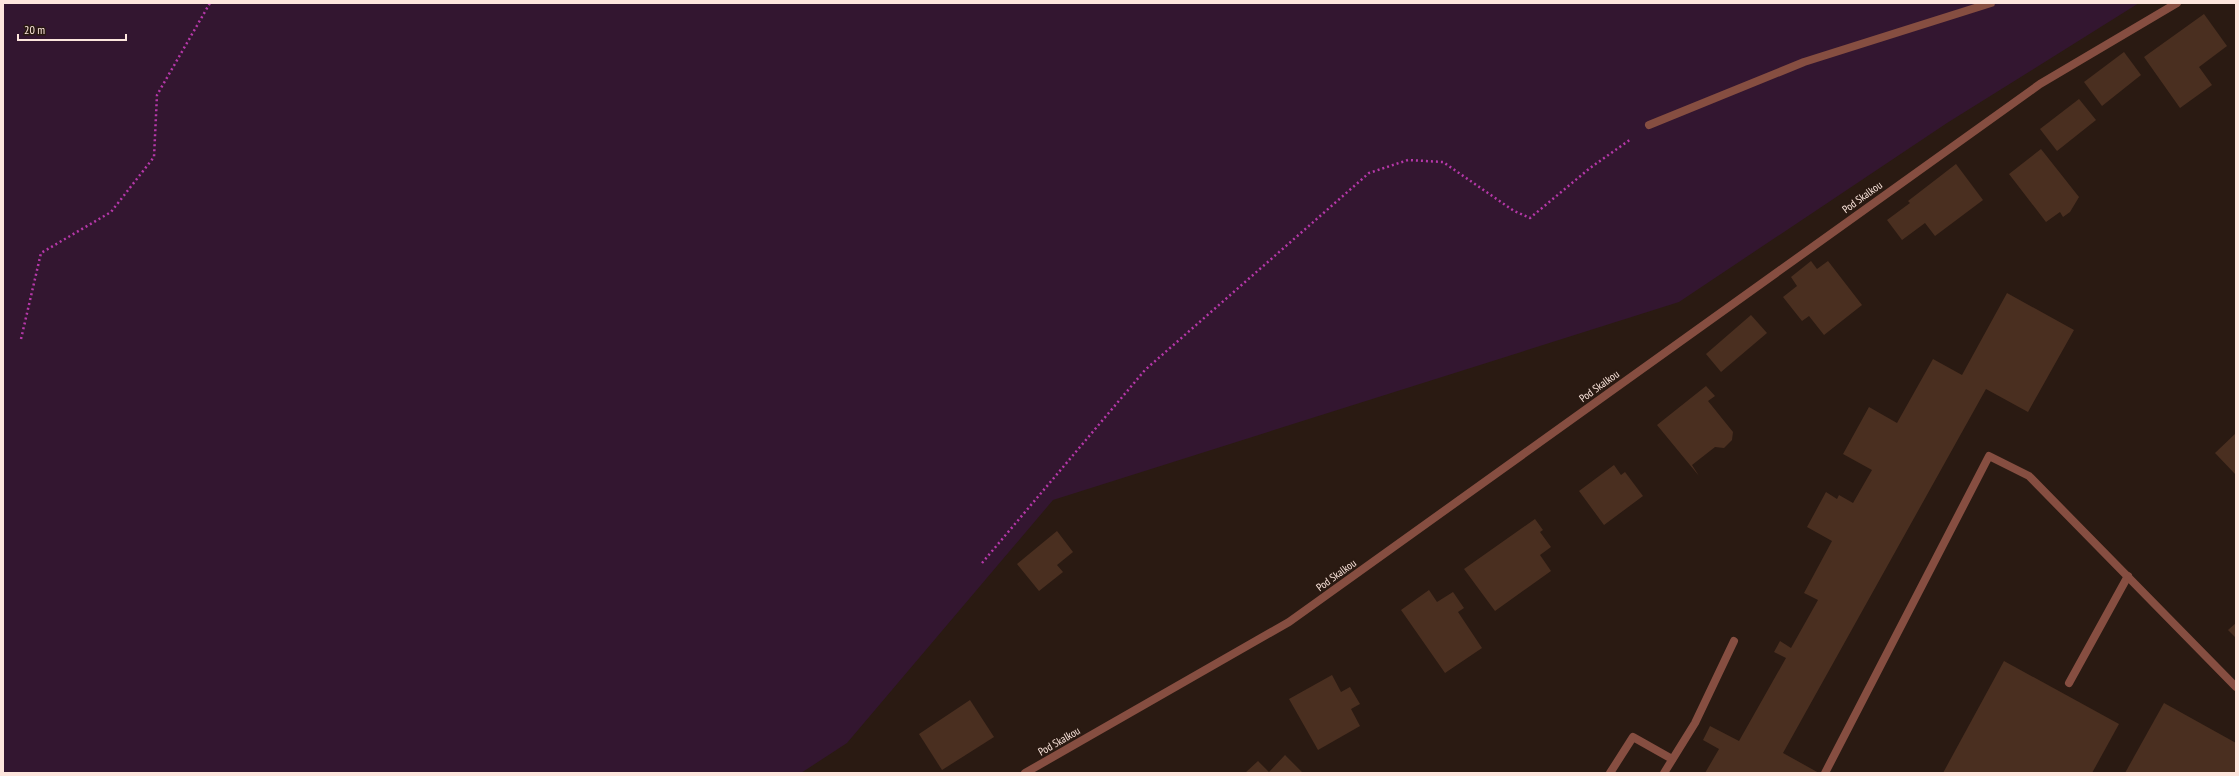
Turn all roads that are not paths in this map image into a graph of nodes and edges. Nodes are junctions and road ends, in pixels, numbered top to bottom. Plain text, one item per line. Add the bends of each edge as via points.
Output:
1 (1991, 3) edge
2 (2177, 3) edge
3 (1649, 126) road end
4 (2128, 576) junction
5 (1734, 641) dead end
6 (2069, 683) dead end
7 (2236, 687) edge
8 (1672, 759) junction
9 (1025, 773) edge
10 (1610, 773) edge
11 (1664, 773) edge
12 (1825, 773) edge

1 - 3 street via 1804,62
2 - 9 street, Pod Skalkou via 2040,84 1289,622
4 - 6 street
4 - 7 street
4 - 12 street via 2029,476 1989,456
5 - 8 street via 1695,723
8 - 10 street via 1633,737
8 - 11 street

